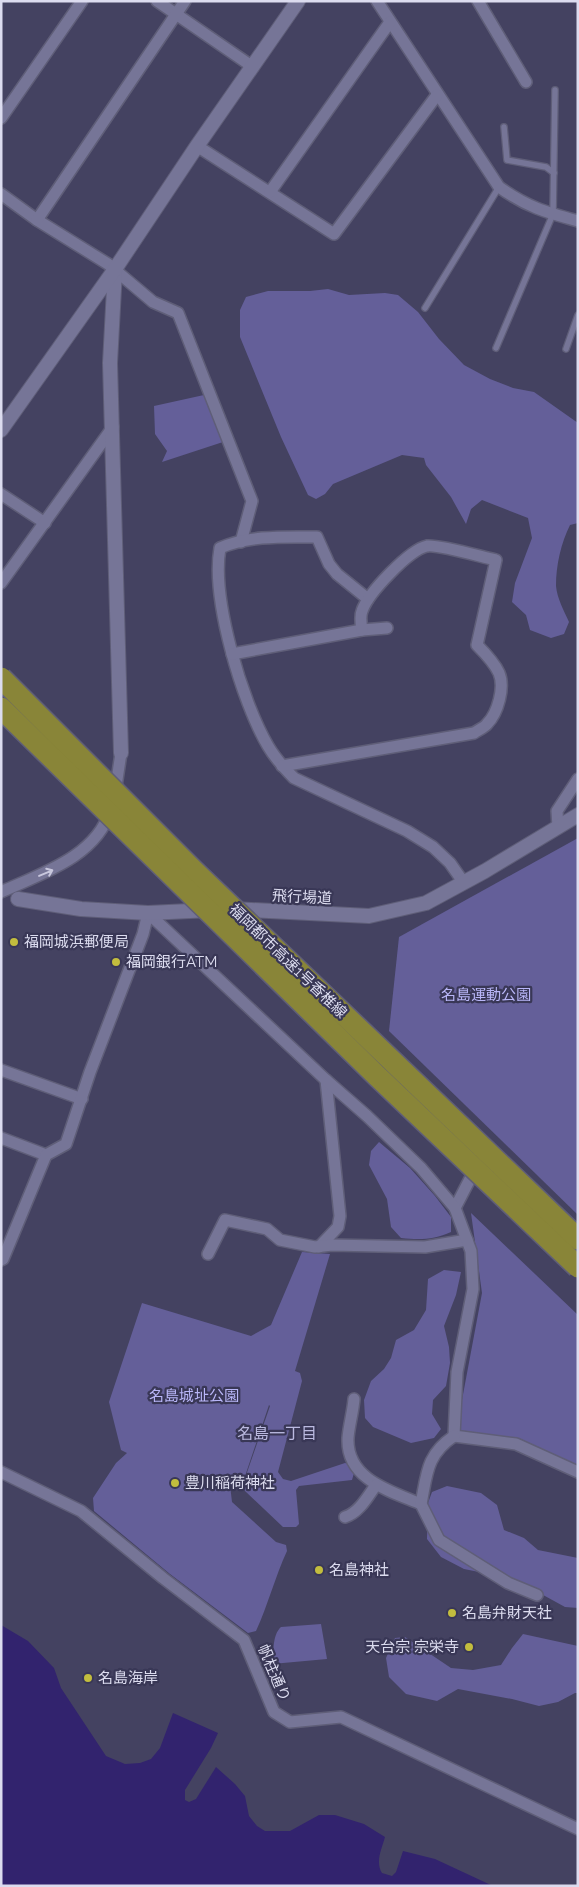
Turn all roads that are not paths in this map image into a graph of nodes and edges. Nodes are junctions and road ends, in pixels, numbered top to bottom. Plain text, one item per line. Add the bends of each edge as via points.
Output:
1 (82, 1) edge
2 (157, 1) edge
3 (184, 1) edge
4 (298, 1) edge
5 (377, 1) edge
6 (478, 1) edge
7 (176, 14) junction
8 (390, 22) junction
9 (253, 67) junction
10 (526, 82) dead end
11 (555, 90) dead end
12 (437, 95) junction
13 (1, 118) edge
14 (504, 128) dead end
15 (197, 146) junction
16 (554, 173) junction
17 (499, 188) junction
18 (270, 192) junction
19 (1, 194) edge
20 (553, 214) junction
21 (37, 220) junction
22 (578, 221) edge
23 (115, 269) junction
24 (425, 308) dead end
25 (578, 315) edge
26 (496, 348) dead end
27 (566, 349) dead end
28 (113, 428) junction
29 (1, 430) edge
30 (1, 494) edge
31 (45, 523) junction
32 (241, 542) junction
33 (1, 583) edge
34 (368, 599) junction
35 (387, 628) dead end
36 (362, 630) junction
37 (232, 654) junction
38 (1, 678) edge
39 (1, 707) edge
40 (121, 753) joint
41 (282, 766) junction
42 (578, 780) edge
43 (115, 794) junction
44 (578, 815) edge
45 (107, 821) junction
46 (558, 827) junction
47 (464, 883) junction
48 (1, 892) edge
49 (1, 897) edge
50 (18, 899) joint
51 (240, 909) junction
52 (194, 911) junction
53 (148, 913) junction
54 (1, 1070) edge
55 (326, 1080) junction
56 (82, 1099) junction
57 (1, 1138) edge
58 (496, 1148) junction
59 (46, 1155) junction
60 (471, 1177) junction
61 (455, 1208) junction
62 (578, 1227) edge
63 (578, 1239) edge
64 (467, 1240) junction
65 (319, 1247) junction
66 (208, 1254) dead end
67 (1, 1260) edge
68 (578, 1267) edge
69 (578, 1275) edge
70 (354, 1399) dead end
71 (454, 1436) junction
72 (1, 1472) edge
73 (578, 1472) edge
74 (376, 1485) junction
75 (421, 1504) junction
76 (345, 1517) dead end
77 (537, 1594) dead end
78 (578, 1829) edge

1 - 13 street
2 - 7 street
3 - 7 street
4 - 9 street
5 - 8 street
6 - 10 street
7 - 9 street
7 - 21 street
8 - 12 street
8 - 18 street
9 - 15 street
11 - 16 lane
12 - 17 street
12 - 18 street via 334,234
14 - 16 lane via 507,160 546,167
15 - 18 street
15 - 23 street
16 - 20 lane
17 - 20 street via 520,202
17 - 24 lane
19 - 21 street
20 - 22 street
20 - 26 lane
21 - 23 street
23 - 28 street via 110,364
23 - 29 street
23 - 32 street via 153,302 178,313 252,501
25 - 27 lane
28 - 31 street
28 - 40 street
30 - 31 street
31 - 33 street
32 - 34 street via 317,537 329,564
32 - 37 street via 220,548 217,564
34 - 36 street via 361,612
34 - 41 street via 411,554 428,546 496,560 477,645 499,674 501,689 496,709 487,725 474,733
35 - 36 street
36 - 37 street
37 - 41 street via 267,745
38 - 43 street
38 - 63 highway, 福岡都市高速1号香椎線, bridge via 180,858
39 - 45 street
39 - 68 highway, 福岡都市高速1号香椎線, bridge via 377,1076
40 - 43 street
41 - 47 street via 294,778 407,831 433,847 450,862
42 - 46 street via 557,810
43 - 45 street
43 - 51 street via 143,814
44 - 46 street, 飛行場道
48 -> 45 street via 54,869 94,841
45 - 52 street
46 - 47 street, 飛行場道
47 - 51 street, 飛行場道 via 426,903 369,916
49 - 50 street, 飛行場道
50 - 53 street, 飛行場道 via 81,909
51 - 52 street, 飛行場道
51 - 58 street
52 - 53 street, 飛行場道
52 - 60 street
53 - 55 street
53 - 56 street
54 - 56 street
55 - 61 street via 421,1168
55 - 65 street via 340,1216 338,1227
56 - 59 street via 66,1144
57 - 59 street
58 - 60 street
58 - 62 street
59 - 67 street
60 - 61 street
60 - 69 street
61 - 64 street
64 - 65 street via 426,1247
64 - 71 street via 471,1251 473,1288 457,1372
65 - 66 street via 280,1240 267,1229 225,1220
70 - 74 street via 348,1448 354,1464
71 - 73 street via 516,1444
71 - 75 street via 432,1456
72 - 78 street, 帆柱通り via 81,1511 244,1640 274,1712 290,1722 340,1717
74 - 75 street
74 - 76 street via 364,1502
75 - 77 street via 439,1540 508,1583

